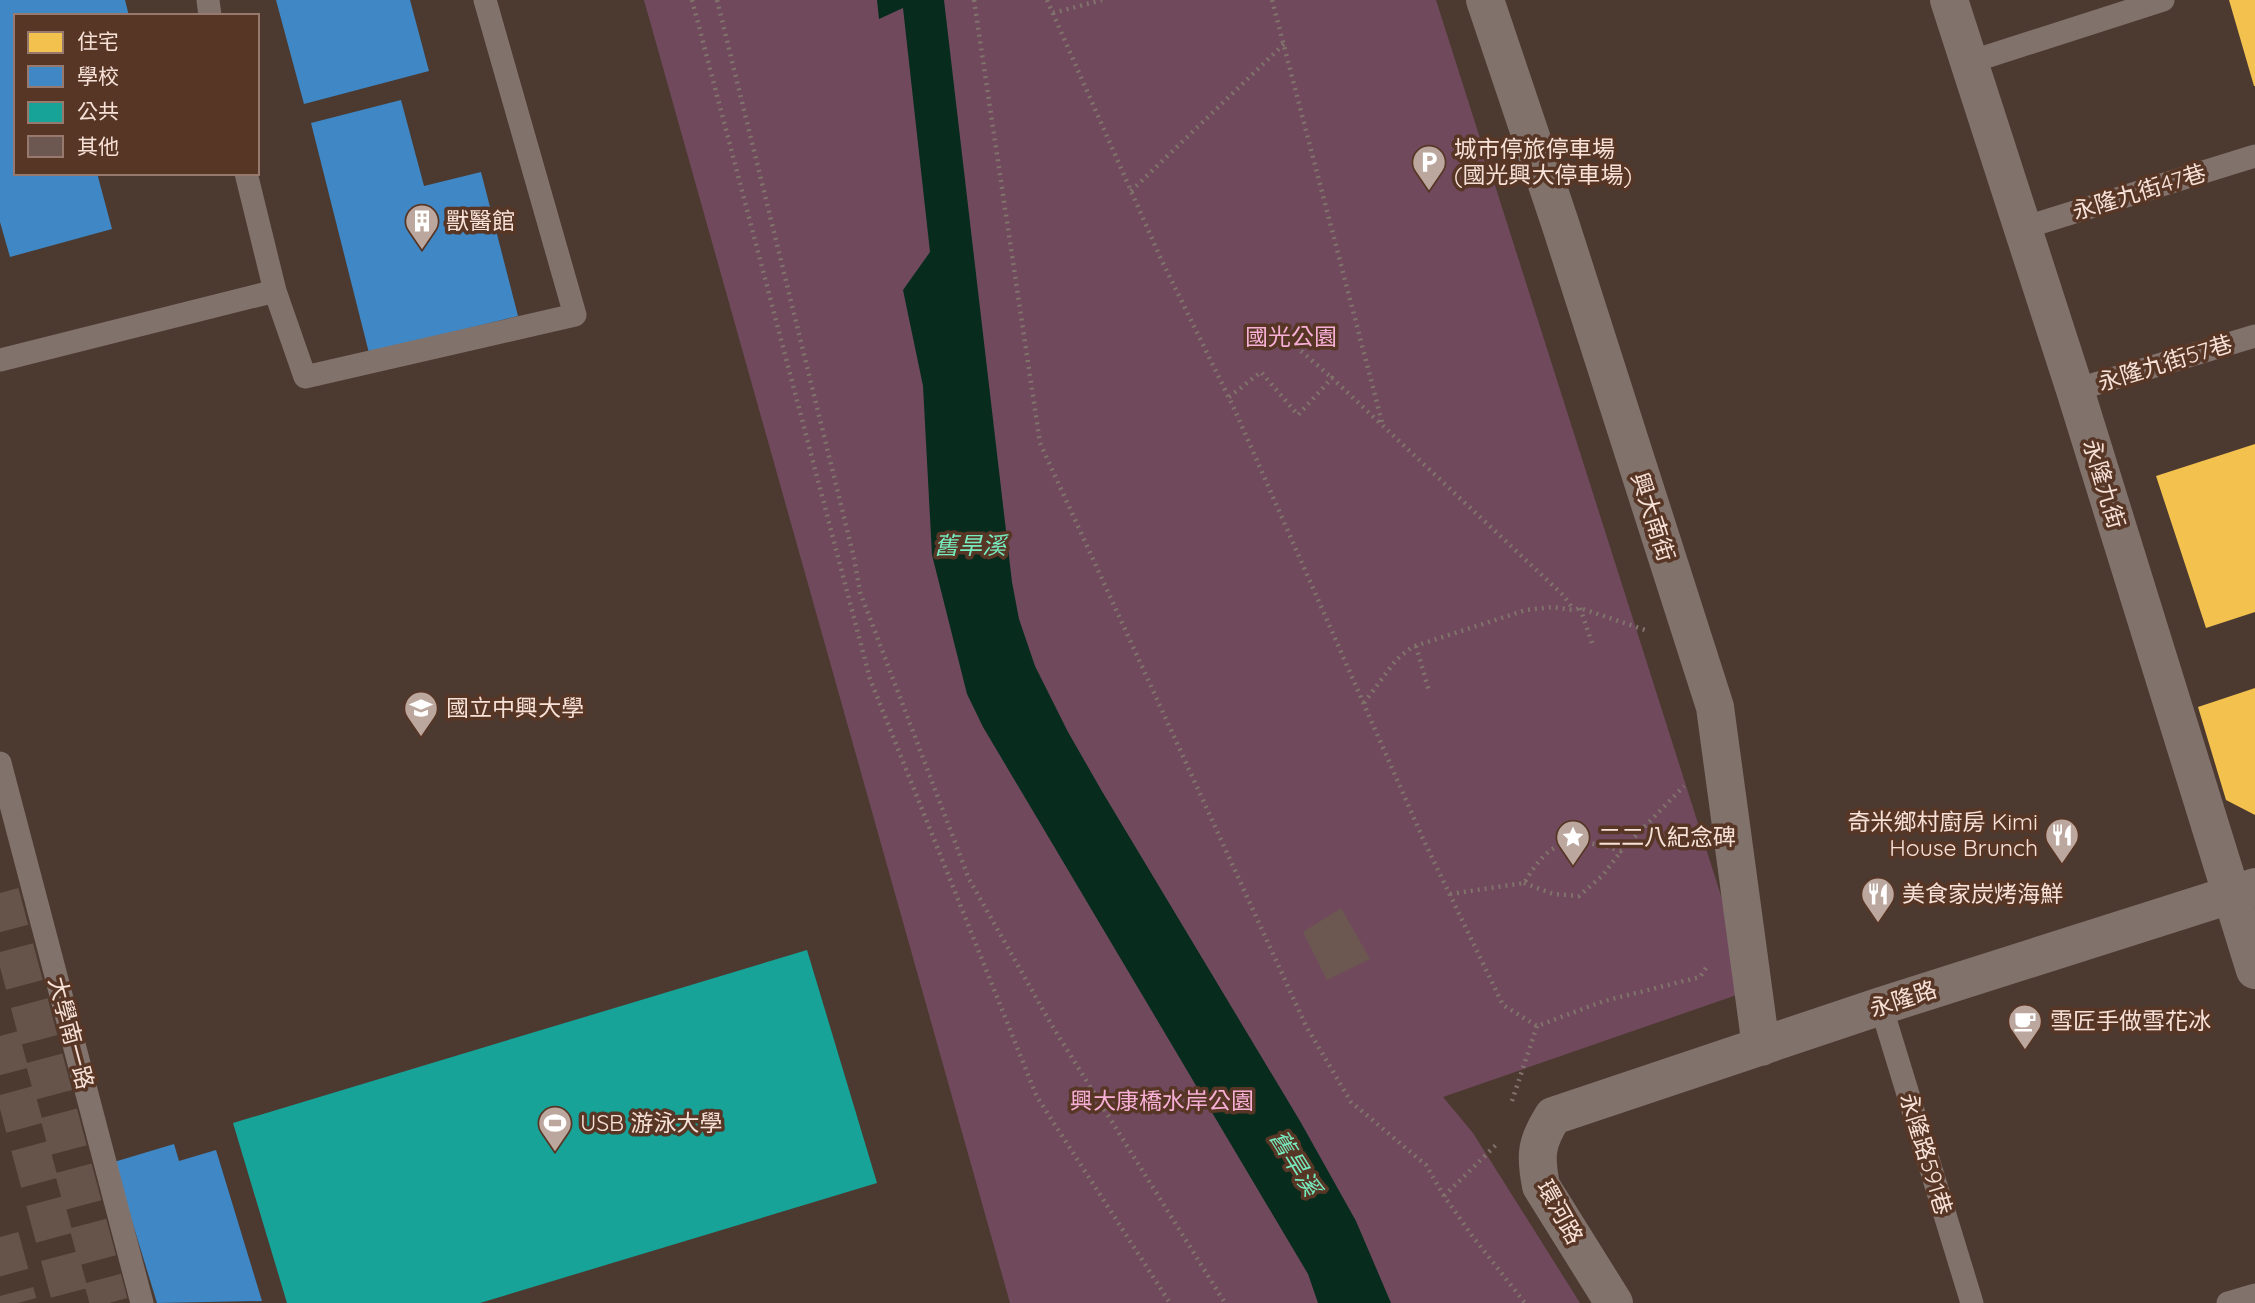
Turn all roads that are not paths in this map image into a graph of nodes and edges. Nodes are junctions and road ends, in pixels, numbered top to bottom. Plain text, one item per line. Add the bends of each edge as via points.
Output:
1 (485, 0) edge
2 (1485, 0) edge
3 (1950, 0) edge
4 (2163, 0) edge
5 (1970, 62) junction
6 (2255, 156) edge
7 (246, 175) edge
8 (2023, 228) junction
9 (275, 291) junction
10 (2255, 336) edge
11 (0, 360) edge
12 (2075, 390) junction
13 (0, 763) edge
14 (2243, 891) edge
15 (2255, 970) edge
16 (1881, 1006) junction
17 (1761, 1047) junction
18 (1553, 1116) joint
19 (2255, 1295) edge
20 (142, 1303) edge
21 (1614, 1303) edge
22 (1972, 1303) edge
23 (2228, 1303) edge

1 - 9 lane via 575,315 305,377
2 - 17 street, 興大南街 via 1715,707
3 - 5 street, 永隆九街
4 - 5 lane
5 - 8 street, 永隆九街
6 - 8 lane, 永隆九街47巷
7 - 9 lane
8 - 12 street, 永隆九街
9 - 11 lane
10 - 12 lane, 永隆九街57巷
12 - 14 street, 永隆九街
13 - 20 lane, 大學南一路
14 - 15 street, 永隆九街
14 - 16 street, 永隆路
16 - 17 street, 永隆路
16 - 22 lane, 永隆路591巷
17 - 18 street, 永隆路
18 - 21 street, 環河路 via 1537,1145 1541,1186
19 - 23 lane

